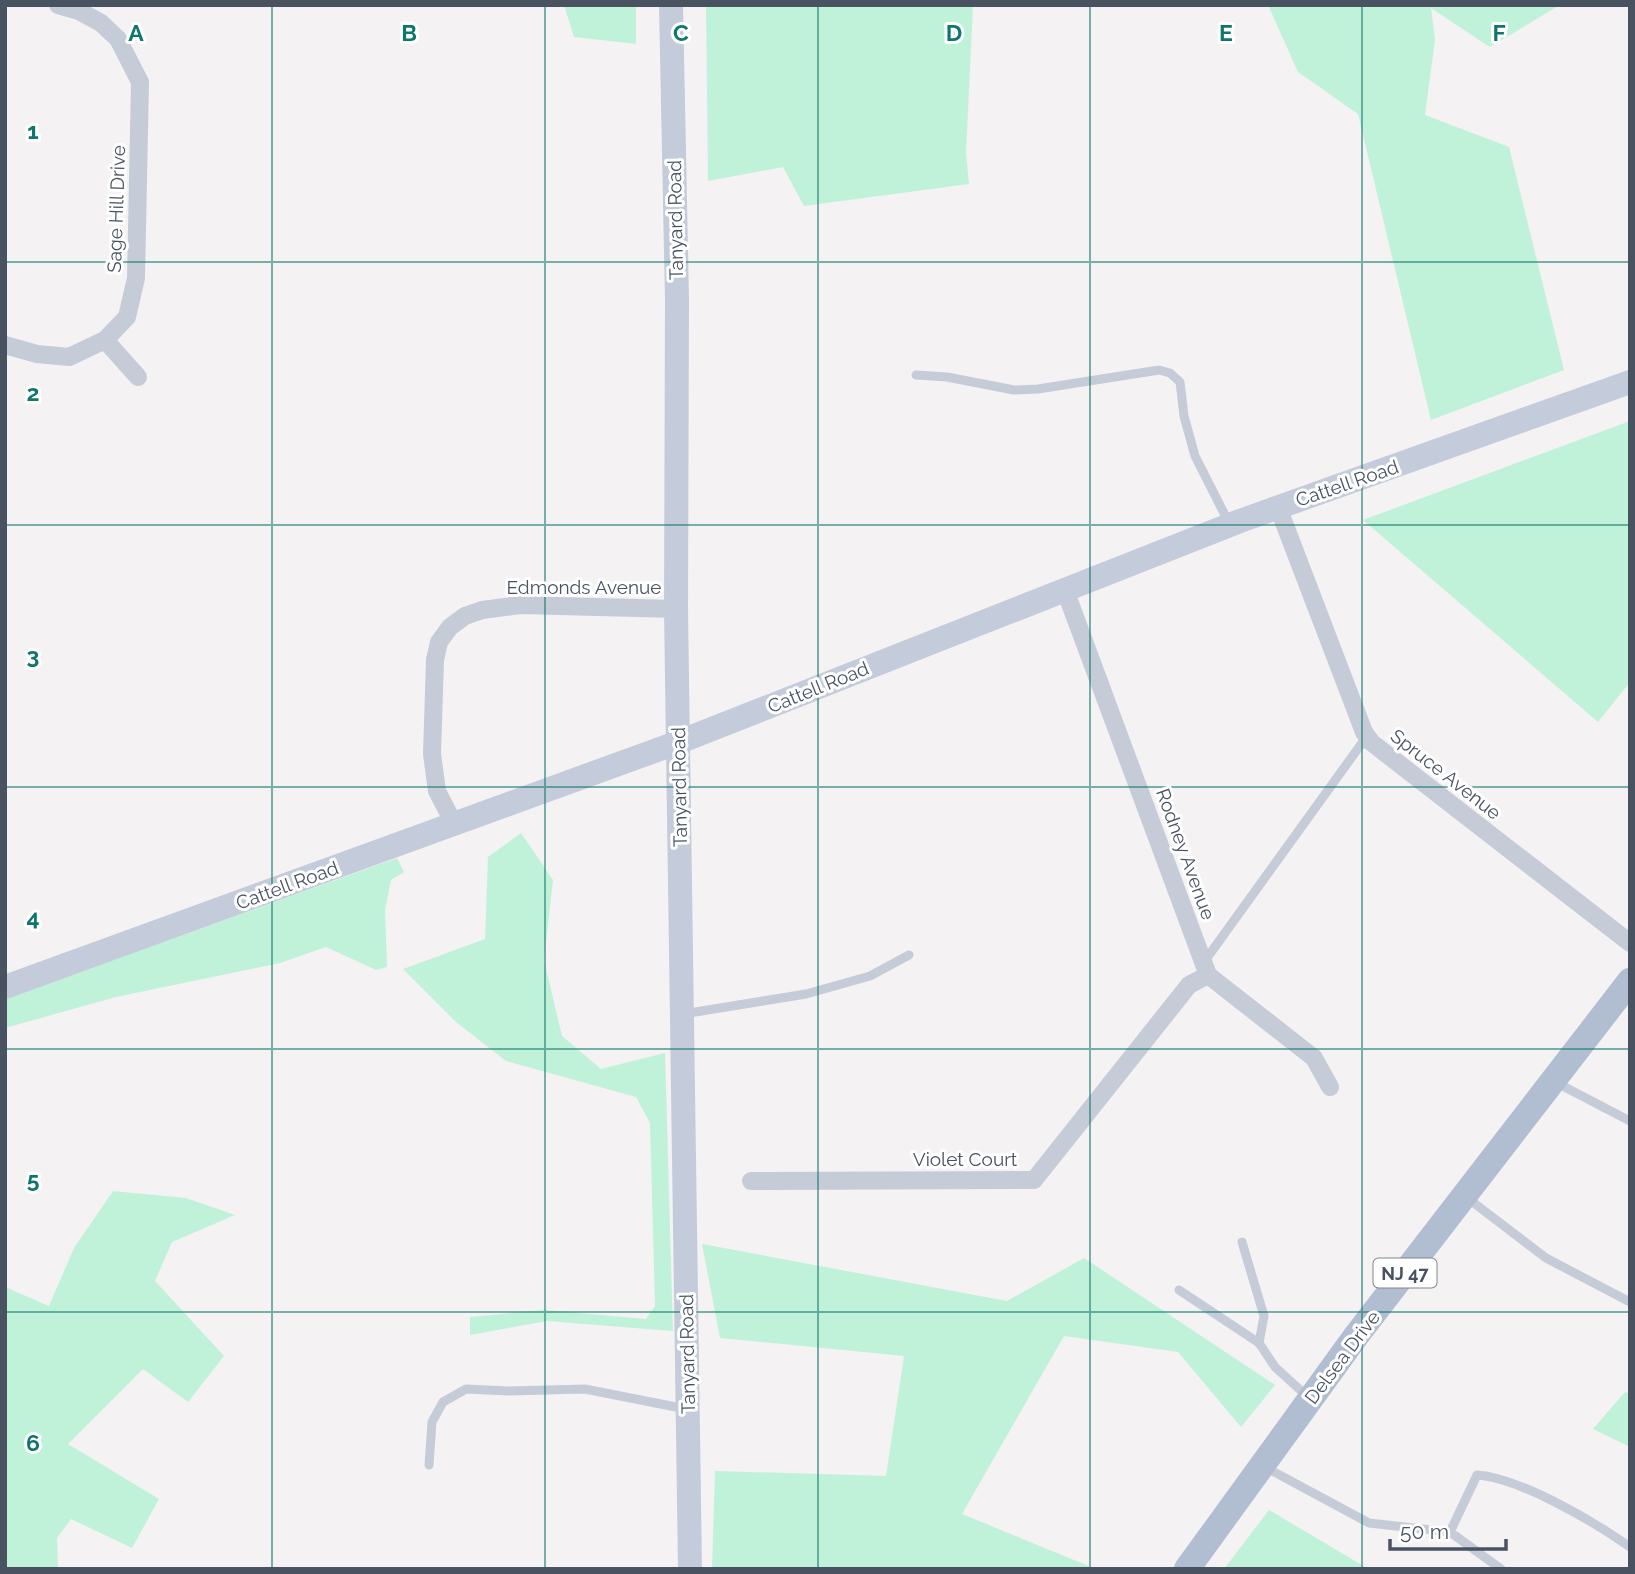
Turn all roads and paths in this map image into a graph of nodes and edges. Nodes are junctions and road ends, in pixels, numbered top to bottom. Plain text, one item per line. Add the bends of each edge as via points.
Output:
1 (58, 5) edge
2 (671, 5) edge
3 (105, 341) junction
4 (5, 345) edge
5 (916, 375) dead end
6 (138, 377) dead end
7 (1630, 382) edge
8 (1278, 507) junction
9 (1230, 524) junction
10 (1065, 590) junction
11 (676, 609) junction
12 (1367, 737) junction
13 (678, 742) junction
14 (454, 824) junction
15 (1630, 943) edge
16 (909, 955) dead end
17 (1206, 969) junction
18 (1630, 981) edge
19 (5, 988) edge
20 (682, 1014) junction
21 (1554, 1081) junction
22 (1330, 1087) dead end
23 (1630, 1121) edge
24 (751, 1181) dead end
25 (1465, 1196) junction
26 (1242, 1242) dead end
27 (1179, 1290) dead end
28 (1630, 1302) edge
29 (1259, 1343) junction
30 (1310, 1399) junction
31 (688, 1410) junction
32 (429, 1465) dead end
33 (1262, 1465) junction
34 (1450, 1532) junction
35 (1630, 1547) edge
36 (690, 1569) edge
37 (1187, 1569) edge
38 (1501, 1569) edge

1 - 3 street, Sage Hill Drive via 101,23 118,40 140,82 136,278 127,317
2 - 11 street, Tanyard Road via 677,300
3 - 4 street, Sage Hill Drive via 69,357
3 - 6 street
5 - 9 lane via 1038,390 1138,372 1170,373 1180,382 1195,456
7 - 8 street, Cattell Road
8 - 9 street, Cattell Road
8 - 12 street, Spruce Avenue
9 - 10 street, Cattell Road
10 - 13 street, Cattell Road
10 - 17 street, Rodney Avenue
11 - 13 street, Tanyard Road
11 - 14 street, Edmonds Avenue via 520,605 482,610 450,627 439,642 435,660 432,754 437,790
12 - 15 street, Spruce Avenue
12 - 17 lane
13 - 14 street, Cattell Road
13 - 20 street, Tanyard Road
14 - 19 street, Cattell Road
16 - 20 lane via 870,976 806,994
17 - 22 street via 1314,1058
17 - 24 street, Violet Court via 1034,1180
18 - 21 main road, Delsea Drive / NJ 47
20 - 31 street, Tanyard Road
21 - 23 lane
21 - 25 main road, Delsea Drive / NJ 47
25 - 28 lane via 1546,1258
25 - 30 main road, Delsea Drive / NJ 47
26 - 29 lane via 1264,1316
27 - 29 lane
29 - 30 lane via 1275,1367
30 - 33 main road, Delsea Drive / NJ 47
31 - 32 lane via 585,1389 466,1389 443,1402 432,1422
31 - 36 street, Tanyard Road
33 - 34 lane via 1369,1523
33 - 37 main road, Delsea Drive / NJ 47
34 - 35 lane via 1476,1475 1495,1476 1539,1494
34 - 38 lane

